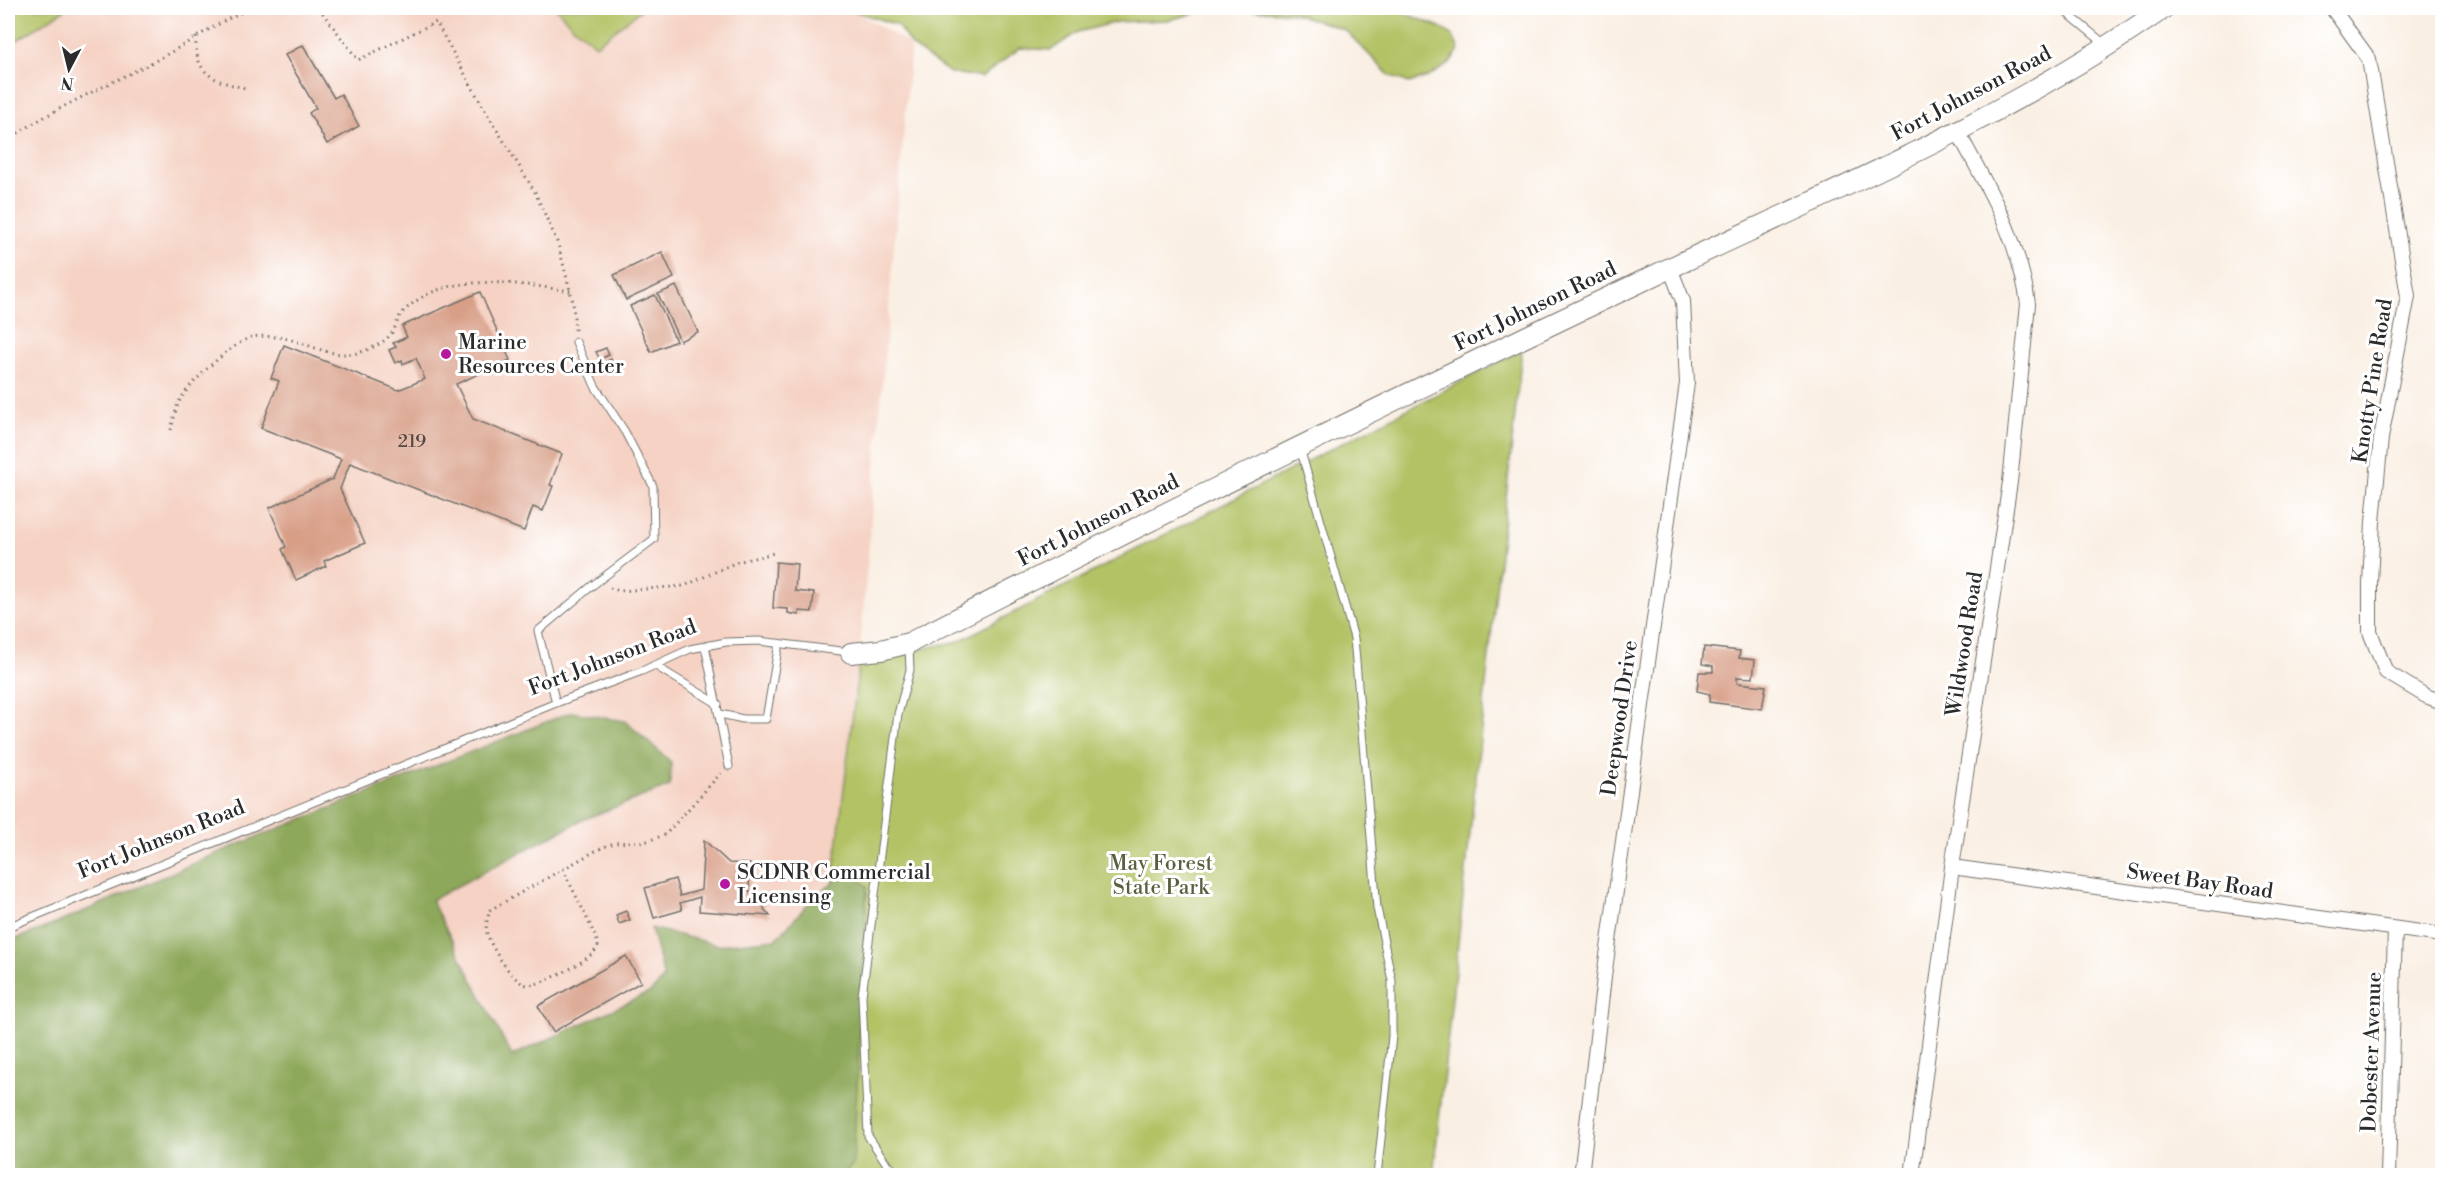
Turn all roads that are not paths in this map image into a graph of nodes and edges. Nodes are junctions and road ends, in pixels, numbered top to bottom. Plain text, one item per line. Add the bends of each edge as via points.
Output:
1 (2061, 8) edge
2 (2164, 8) edge
3 (2332, 8) edge
4 (2106, 45) junction
5 (1958, 132) junction
6 (1670, 268) junction
7 (576, 342) road end
8 (1299, 447) junction
9 (909, 643) junction
10 (779, 644) junction
11 (705, 646) junction
12 (851, 653) joint
13 (654, 665) junction
14 (2442, 702) edge
15 (556, 703) junction
16 (718, 704) junction
17 (720, 714) junction
18 (729, 766) road end
19 (1952, 867) junction
20 (8, 927) edge
21 (2396, 930) junction
22 (2442, 935) edge
23 (891, 1167) junction
24 (880, 1176) edge
25 (895, 1176) edge
26 (1377, 1176) edge
27 (1581, 1176) edge
28 (1912, 1176) edge
29 (2388, 1176) edge

1 - 4 lane
2 - 4 street, Fort Johnson Road
3 - 14 street, Knotty Pine Road via 2368,59 2408,296 2381,438 2373,522 2370,632 2386,672
4 - 5 street, Fort Johnson Road
5 - 6 street, Fort Johnson Road
5 - 19 street, Wildwood Road via 2007,223 2024,276 2028,304 2010,482
6 - 8 street, Fort Johnson Road
6 - 27 street, Deepwood Drive via 1683,302 1687,383 1604,977
7 - 15 lane via 595,386 653,486 654,539 538,631
8 - 9 street, Fort Johnson Road
8 - 26 lane via 1354,638 1377,908 1392,981 1392,1036
9 - 12 street, Fort Johnson Road
9 - 23 lane via 910,670 898,714 862,996 868,1136
10 - 11 lane, Fort Johnson Road via 726,642
10 - 12 lane, Fort Johnson Road
10 - 17 lane via 766,719
11 - 13 lane, Fort Johnson Road
11 - 16 lane
13 - 15 lane, Fort Johnson Road
13 - 16 lane
15 - 20 lane, Fort Johnson Road
16 - 17 lane
17 - 18 lane
19 - 21 street, Sweet Bay Road
19 - 28 street, Wildwood Road
21 - 22 street, Sweet Bay Road
21 - 29 street, Dobester Avenue
23 - 24 lane
23 - 25 lane

